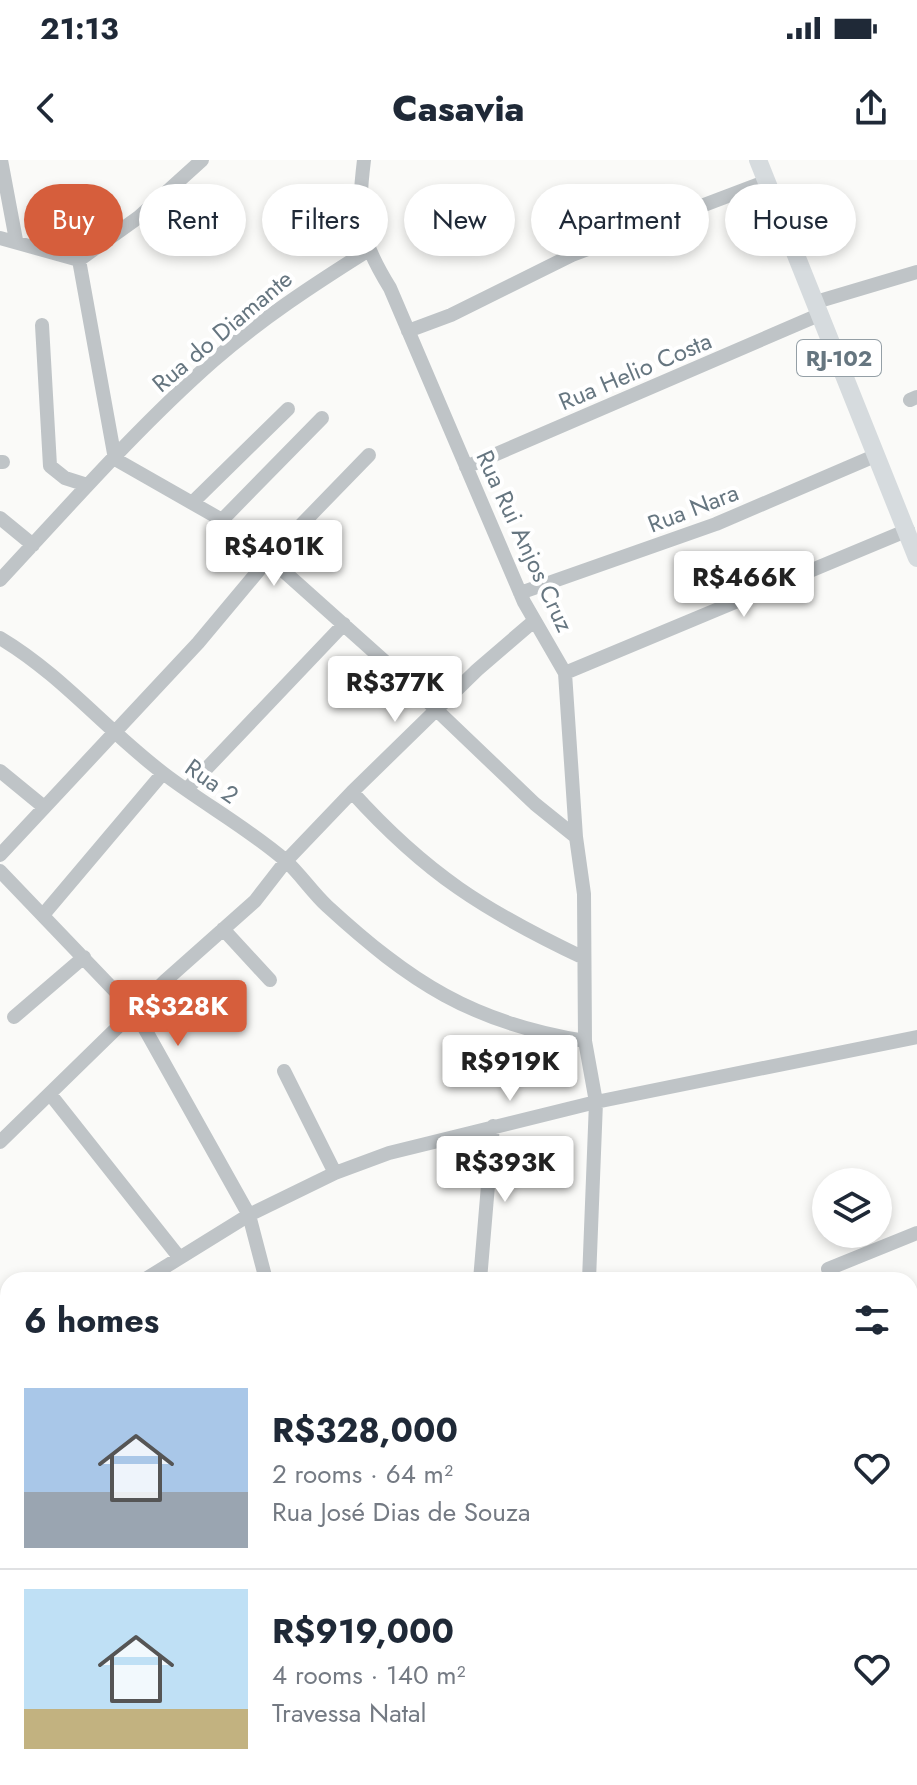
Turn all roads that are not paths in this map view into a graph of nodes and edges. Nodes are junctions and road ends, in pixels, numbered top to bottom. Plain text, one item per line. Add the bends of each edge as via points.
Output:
1 (1, 160) edge
2 (364, 160) edge
3 (758, 160) edge
4 (196, 162) edge
5 (767, 181) junction
6 (361, 184) edge
7 (0, 238) edge
8 (16, 240) junction
9 (359, 256) edge
10 (370, 256) edge
11 (79, 260) junction
12 (917, 272) edge
13 (818, 308) junction
14 (42, 325) dead end
15 (408, 331) junction
16 (288, 409) dead end
17 (322, 418) dead end
18 (369, 455) dead end
19 (877, 455) junction
20 (115, 459) junction
21 (466, 467) junction
22 (87, 485) junction
23 (193, 502) junction
24 (0, 518) edge
25 (222, 520) junction
26 (908, 530) junction
27 (33, 545) junction
28 (269, 558) junction
29 (917, 558) edge
30 (0, 580) edge
31 (520, 593) junction
32 (534, 621) junction
33 (344, 624) junction
34 (0, 638) edge
35 (565, 673) junction
36 (435, 711) junction
37 (117, 732) junction
38 (0, 771) edge
39 (163, 773) junction
40 (187, 789) junction
41 (352, 792) junction
42 (44, 807) junction
43 (576, 837) junction
44 (0, 855) edge
45 (286, 861) junction
46 (0, 871) edge
47 (43, 915) junction
48 (223, 929) junction
49 (84, 957) junction
50 (584, 958) junction
51 (270, 980) dead end
52 (136, 1013) junction
53 (14, 1017) dead end
54 (917, 1037) edge
55 (585, 1041) junction
56 (284, 1071) dead end
57 (50, 1094) junction
58 (596, 1102) junction
59 (493, 1126) junction
60 (0, 1142) edge
61 (335, 1173) junction
62 (249, 1215) junction
63 (917, 1233) edge
64 (172, 1261) junction
65 (828, 1269) dead end
66 (156, 1272) edge
67 (171, 1272) edge
68 (264, 1272) edge
69 (481, 1272) edge
70 (589, 1272) edge

1 - 8 street
2 - 6 street, Rua Rui Anjos Cruz
3 - 5 main road, RJ-102
4 - 11 street via 139,217
5 - 13 main road, RJ-102
5 - 15 street via 572,255
7 - 8 street
8 - 11 street
9 - 20 street, Rua do Diamante via 214,361
10 - 15 street, Rua Rui Anjos Cruz
11 - 20 street
12 - 13 street, Rua Helio Costa
13 - 19 main road, RJ-102
13 - 21 street, Rua Helio Costa
14 - 22 street via 50,466
15 - 21 street, Rua Rui Anjos Cruz
16 - 23 street
17 - 25 street
18 - 28 street
19 - 26 main road, RJ-102
19 - 31 street, Rua Nara via 716,524
20 - 22 street, Rua do Diamante
20 - 23 street
21 - 31 street, Rua Rui Anjos Cruz
22 - 27 street, Rua do Diamante
23 - 25 street
24 - 27 street
25 - 28 street
26 - 29 main road, RJ-102
26 - 35 street
27 - 30 street, Rua do Diamante
28 - 33 street
28 - 37 street
31 - 32 street, Rua Rui Anjos Cruz
32 - 35 street, Rua Rui Anjos Cruz
32 - 36 street
33 - 36 street
33 - 40 street
34 - 37 street via 55,675
35 - 43 street, Rua Rui Anjos Cruz
36 - 41 street
36 - 43 street
37 - 39 street, Rua 2
37 - 42 street
38 - 42 street
39 - 40 street, Rua 2
39 - 47 street
40 - 45 street, Rua 2
41 - 45 street
41 - 50 street via 386,830 450,885 485,909
42 - 44 street
43 - 50 street, Rua Rui Anjos Cruz via 584,894
45 - 48 street via 255,901
45 - 55 street, Rua 2 via 324,903 430,988 482,1016
46 - 47 street
47 - 49 street
48 - 51 street
48 - 52 street
49 - 52 street
49 - 53 street
50 - 55 street, Rua Rui Anjos Cruz
52 - 57 street
52 - 62 street
54 - 58 street
55 - 58 street, Rua Rui Anjos Cruz
56 - 61 street
57 - 60 street
57 - 64 street
58 - 59 street
58 - 70 street, Rua Rui Anjos Cruz
59 - 61 street
59 - 69 street
61 - 62 street
62 - 64 street
62 - 68 street
63 - 65 street
64 - 66 street
64 - 67 street

